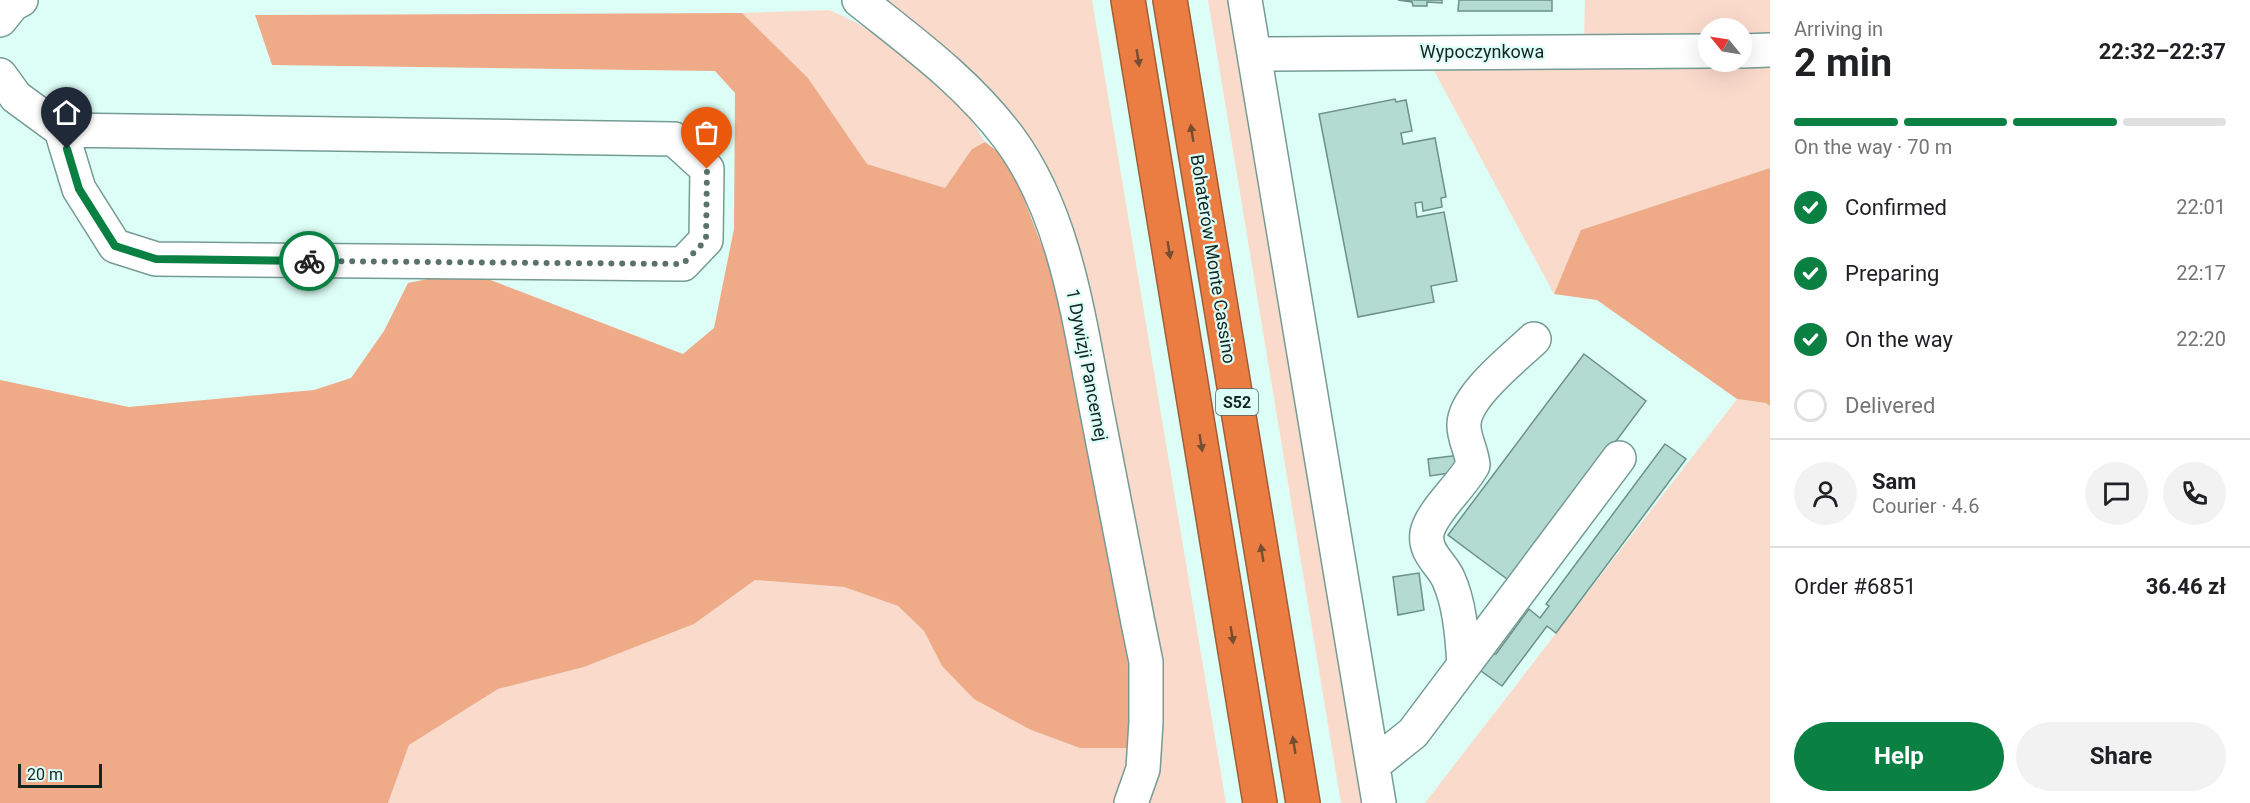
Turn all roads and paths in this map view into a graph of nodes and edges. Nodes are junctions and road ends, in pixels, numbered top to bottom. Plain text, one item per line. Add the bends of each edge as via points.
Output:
1 (21, 0) edge
2 (859, 0) edge
3 (1128, 0) edge
4 (1170, 0) edge
5 (1245, 0) edge
6 (0, 20) edge
7 (1770, 50) edge
8 (1698, 51) edge
9 (1752, 51) edge
10 (1255, 54) junction
11 (0, 75) edge
12 (61, 130) junction
13 (1534, 339) dead end
14 (1619, 458) dead end
15 (1464, 664) junction
16 (1372, 765) junction
17 (1131, 803) edge
18 (1260, 803) edge
19 (1304, 803) edge
20 (1379, 803) edge

1 - 6 street
2 - 17 street, 1 Dywizji Pancernej via 952,74 981,103 1032,177 1067,262 1146,662 1143,769
3 -> 18 highway, S52
19 -> 4 highway, Bohaterów Monte Cassino / S52
5 - 10 street
7 - 9 street
8 - 10 street, Wypoczynkowa
10 - 16 street
11 - 12 street via 16,97
12 - 12 street via 79,189 115,246 156,259 683,264 706,240 707,169 674,139
13 - 15 street via 1470,402 1464,426 1473,465 1427,532 1433,559 1448,578 1461,625
14 - 15 street
15 - 16 street via 1413,733
16 - 20 street

